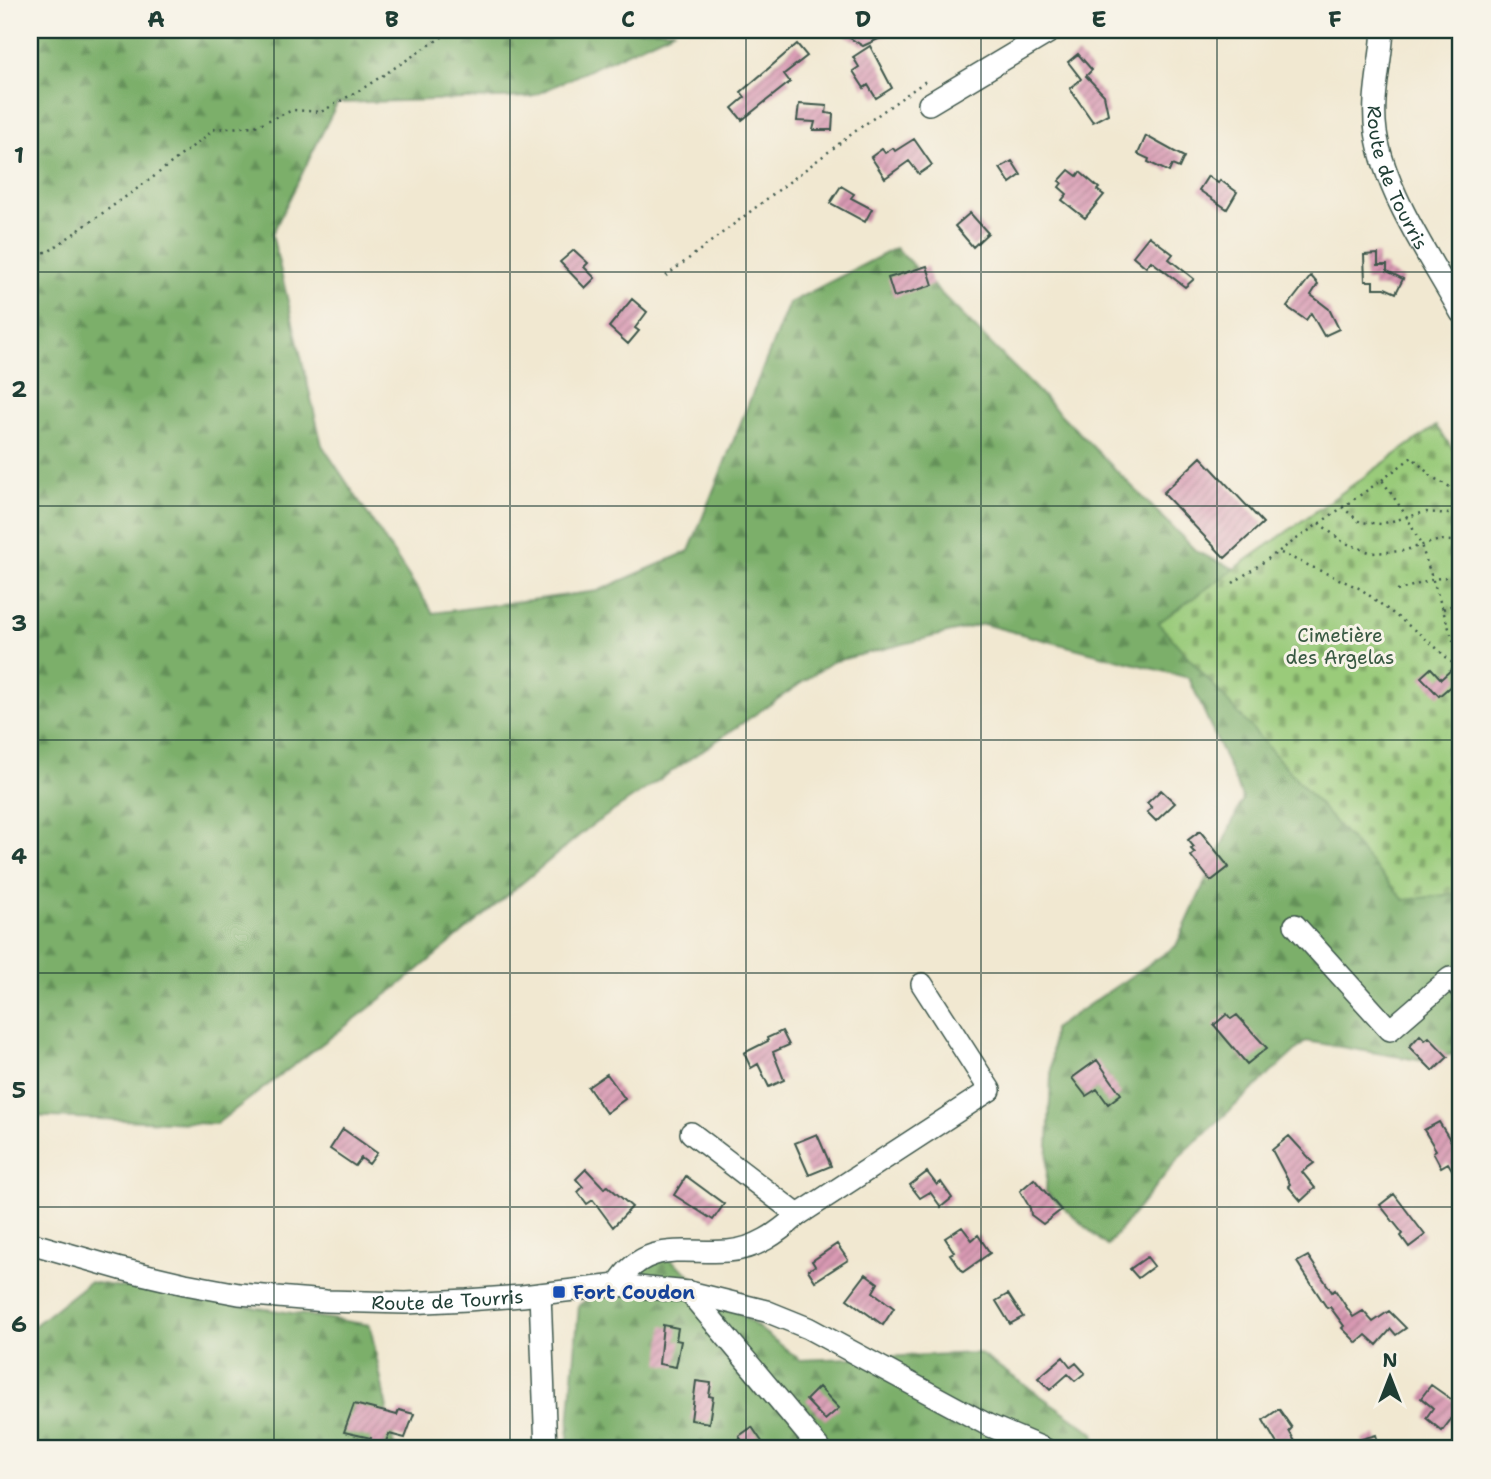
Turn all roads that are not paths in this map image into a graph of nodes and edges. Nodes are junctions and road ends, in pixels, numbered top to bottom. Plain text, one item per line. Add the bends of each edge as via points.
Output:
1 (1053, 30) edge
2 (1383, 30) edge
3 (929, 104) dead end
4 (1461, 313) edge
5 (1295, 925) dead end
6 (922, 984) dead end
7 (1461, 989) edge
8 (691, 1133) dead end
9 (798, 1216) junction
10 (30, 1243) edge
11 (617, 1284) junction
12 (689, 1292) junction
13 (540, 1294) junction
14 (547, 1449) edge
15 (820, 1449) edge
16 (1045, 1449) edge

1 - 3 street
2 - 4 street, Route de Tourris via 1375,102 1382,159 1393,189
5 - 7 street via 1390,1030 1450,978
6 - 9 street via 990,1090
8 - 9 street
9 - 11 street via 758,1244 729,1251 657,1252 625,1271
10 - 13 street, Route de Tourris via 121,1269 239,1294 406,1303
11 - 12 street, Route de Tourris
11 - 13 street, Route de Tourris
12 - 15 street
12 - 16 street, Route de Tourris via 766,1311 808,1328 988,1425
13 - 14 street

